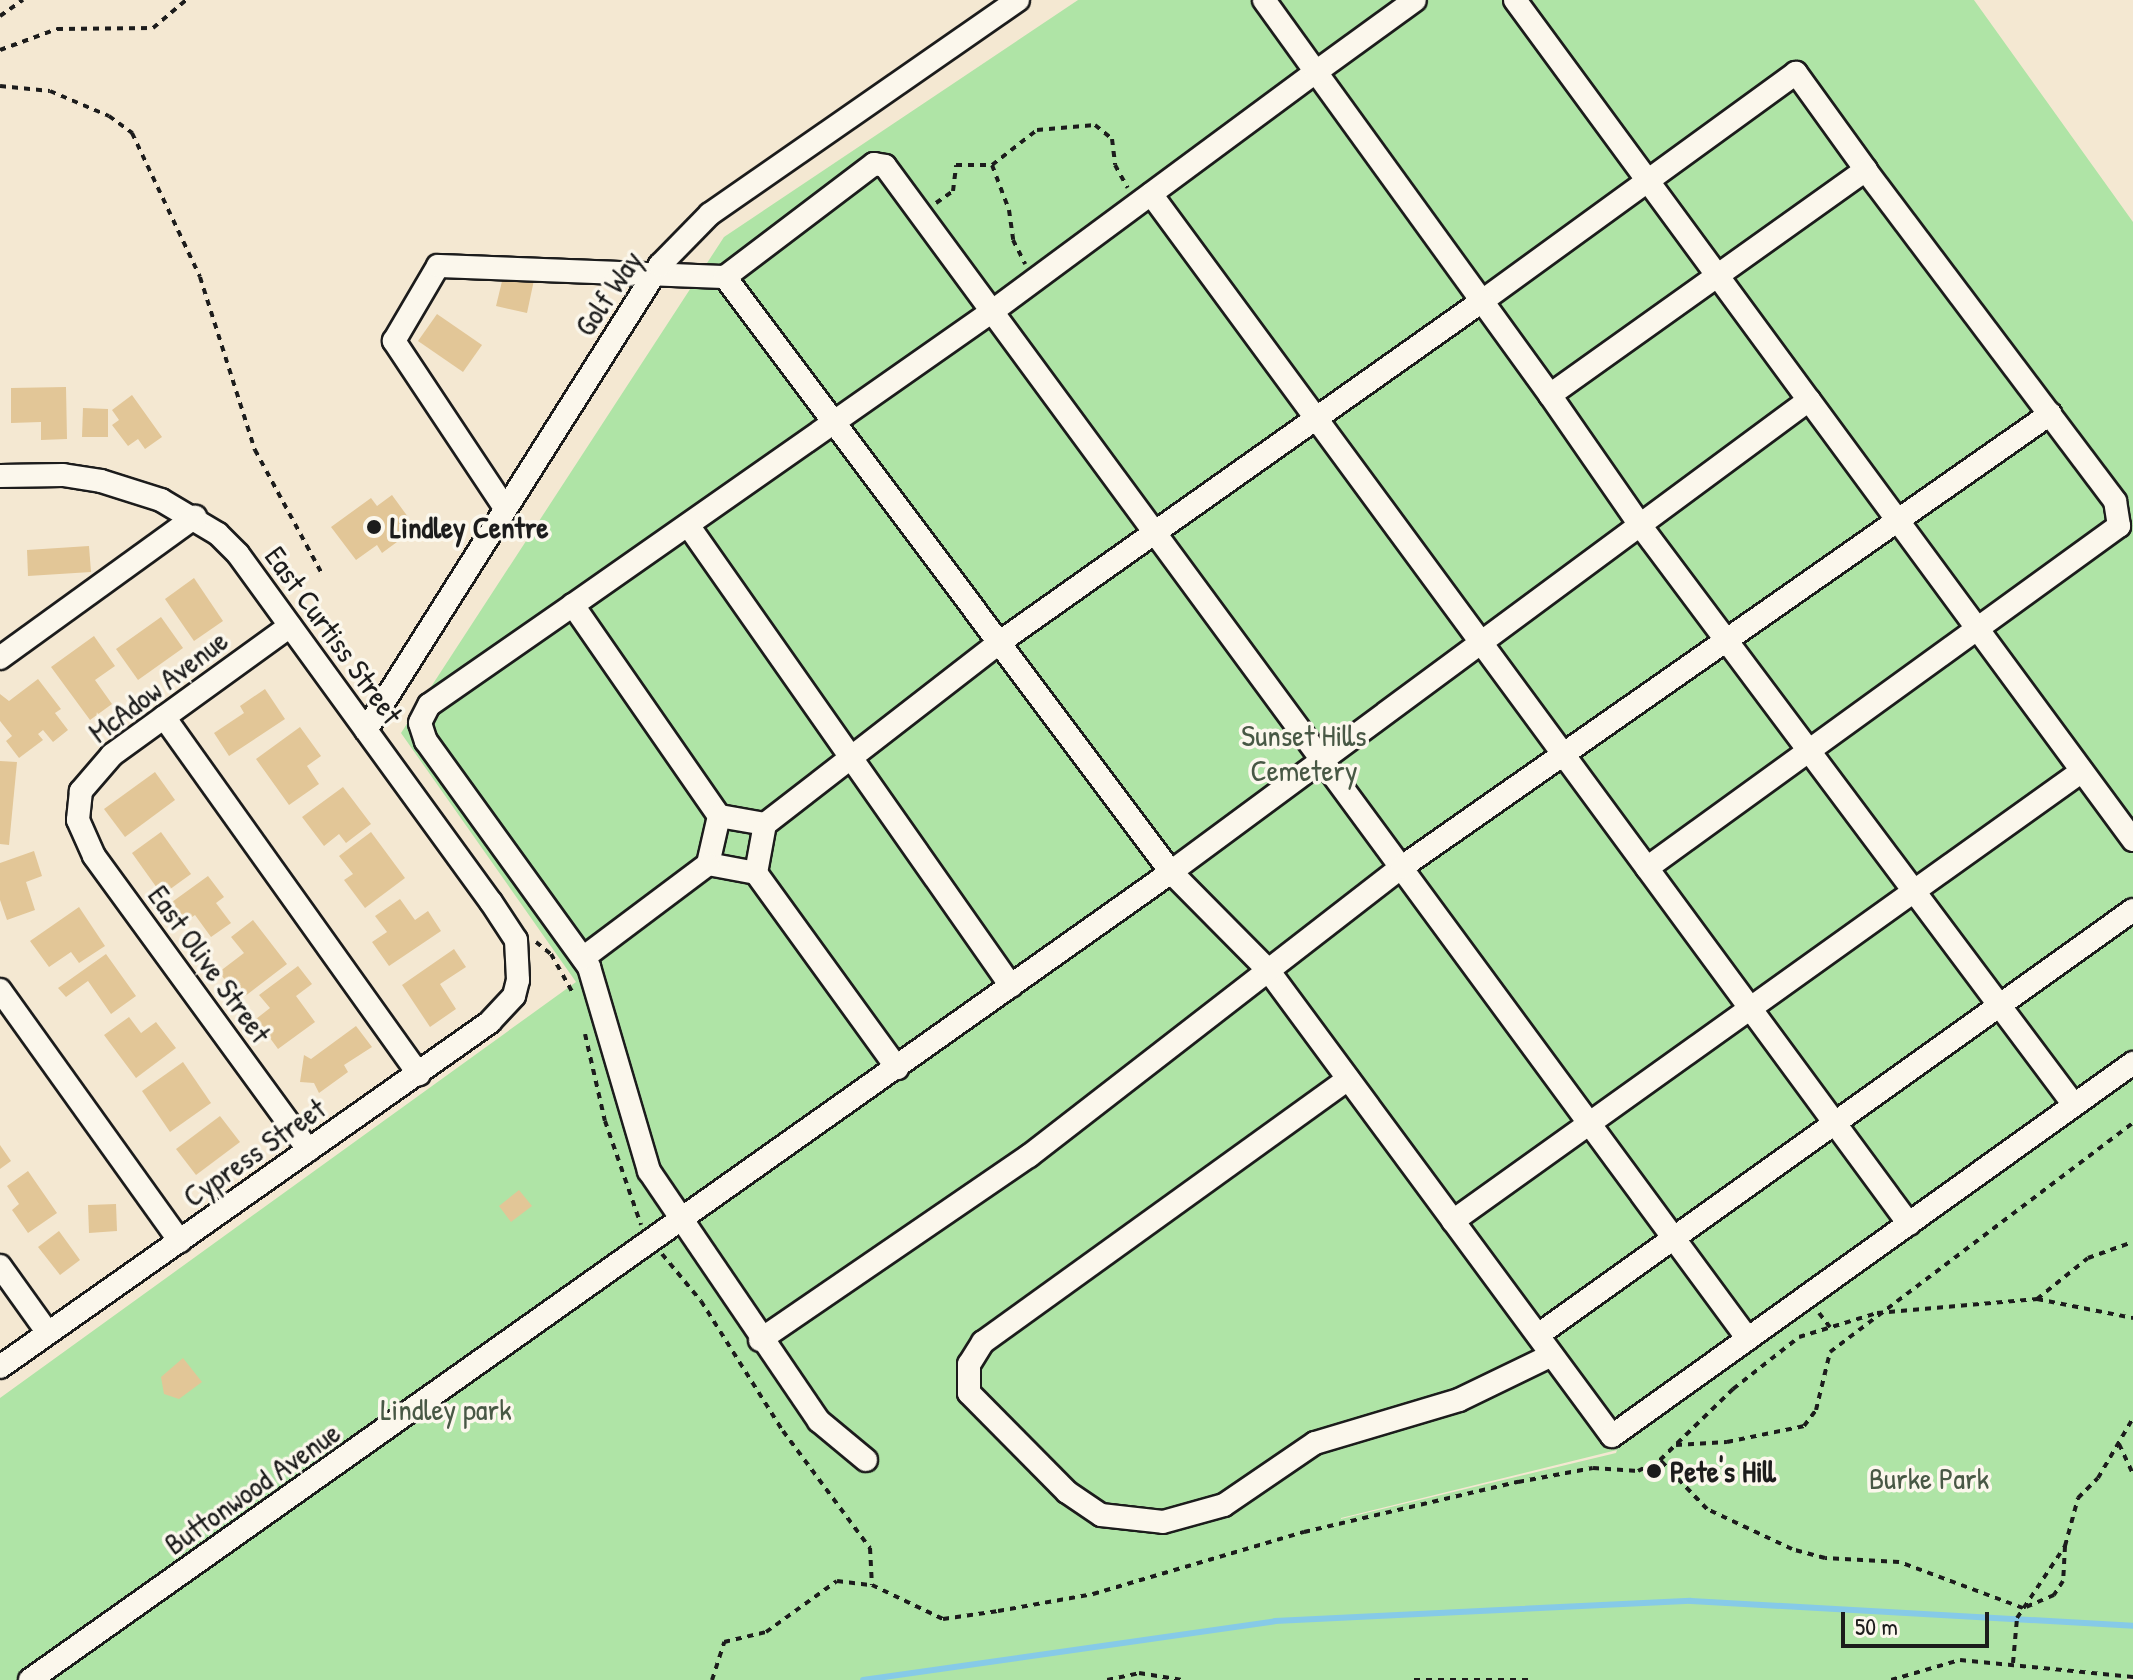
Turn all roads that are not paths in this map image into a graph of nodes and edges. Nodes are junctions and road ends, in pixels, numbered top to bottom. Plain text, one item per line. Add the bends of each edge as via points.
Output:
1 (1018, 0) edge
2 (1264, 0) edge
3 (1415, 0) edge
4 (1515, 0) edge
5 (1316, 72) junction
6 (1866, 170) junction
7 (1647, 179) junction
8 (1145, 199) junction
9 (656, 273) junction
10 (1718, 276) junction
11 (725, 277) junction
12 (1482, 301) junction
13 (994, 310) junction
14 (1550, 395) junction
15 (1809, 400) junction
16 (2050, 414) junction
17 (1316, 419) junction
18 (834, 423) junction
19 (0, 476) edge
20 (505, 508) junction
21 (195, 517) junction
22 (1898, 520) junction
23 (688, 525) junction
24 (1640, 525) junction
25 (1156, 532) junction
26 (573, 605) junction
27 (290, 626) junction
28 (1979, 631) junction
29 (1726, 640) junction
30 (1000, 642) junction
31 (1481, 643) junction
32 (0, 658) edge
33 (164, 717) junction
34 (366, 730) junction
35 (1810, 752) junction
36 (1563, 754) junction
37 (853, 755) junction
38 (1324, 759) junction
39 (2082, 771) junction
40 (79, 806) joint
41 (719, 816) junction
42 (765, 824) junction
43 (2133, 840) edge
44 (708, 864) junction
45 (1402, 867) junction
46 (1647, 868) junction
47 (1171, 872) junction
48 (756, 873) junction
49 (1914, 891) junction
50 (2133, 910) edge
51 (583, 958) junction
52 (517, 968) joint
53 (1268, 970) junction
54 (1011, 986) junction
55 (0, 990) edge
56 (1999, 1005) junction
57 (1750, 1009) junction
58 (2133, 1063) edge
59 (897, 1068) junction
60 (419, 1074) junction
61 (1348, 1079) junction
62 (2074, 1105) junction
63 (1590, 1123) junction
64 (1834, 1123) junction
65 (308, 1150) junction
66 (1453, 1221) junction
67 (681, 1222) junction
68 (1909, 1224) junction
69 (1674, 1238) junction
70 (180, 1241) junction
71 (0, 1266) edge
72 (48, 1333) junction
73 (1538, 1335) junction
74 (1748, 1339) junction
75 (760, 1340) junction
76 (1552, 1355) junction
77 (0, 1367) edge
78 (866, 1460) dead end
79 (30, 1680) edge

1 - 9 street, Golf Way via 710,214
2 - 5 street
3 - 5 street
4 - 7 street
5 - 8 street
5 - 12 street
6 - 7 street via 1796,73
6 - 10 street
6 - 16 street
7 - 10 street
7 - 12 street
8 - 13 street
8 - 17 street
9 - 11 street
9 - 20 street, Golf Way
9 - 20 street via 438,266 394,341
10 - 14 street
10 - 15 street
11 - 13 street via 874,164 885,166 923,211
11 - 18 street
12 - 14 street
12 - 17 street
13 - 18 street
13 - 25 street
14 - 24 street
15 - 22 street
15 - 24 street, Buttonwood Avenue
16 - 22 street
16 - 28 street via 2115,501 2119,526
17 - 25 street
17 - 31 street
18 - 23 street
18 - 30 street
19 - 21 street, East Curtiss Street via 63,475 101,481
20 - 34 street, Golf Way
21 - 27 street, East Curtiss Street via 238,554
21 - 32 street
22 - 28 street
22 - 29 street
23 - 26 street
23 - 37 street
24 - 29 street
24 - 31 street, Buttonwood Avenue
25 - 30 street
25 - 38 street
26 - 41 street
26 - 51 street via 429,705 420,723 426,741
27 - 33 street, McAdow Avenue
27 - 34 street, East Curtiss Street
28 - 35 street
28 - 39 street
29 - 35 street
29 - 36 street
30 - 37 street
30 - 47 street
31 - 36 street
31 - 38 street, Buttonwood Avenue
33 - 40 street, McAdow Avenue via 93,773 81,791
33 - 60 street
34 - 52 street, East Curtiss Street via 516,940
35 - 46 street
35 - 49 street
36 - 45 street
36 - 46 street
37 - 42 street
37 - 54 street
38 - 45 street
38 - 47 street, Buttonwood Avenue
39 - 43 street
39 - 49 street
40 - 65 street, East Olive Street via 83,836 94,856
41 - 42 street
41 - 44 street
42 - 48 street
44 - 48 street
44 - 51 street
45 - 53 street
45 - 63 street
46 - 57 street
47 - 53 street
47 - 54 street, Buttonwood Avenue
48 - 59 street
49 - 56 street
49 - 57 street
50 - 56 street
51 - 67 street via 649,1171
52 - 60 street, Cypress Street via 514,996 505,1009
53 - 61 street
53 - 75 street via 1029,1156
54 - 59 street, Buttonwood Avenue
55 - 70 street
56 - 62 street
56 - 64 street
57 - 63 street
57 - 64 street
58 - 62 street
59 - 67 street, Buttonwood Avenue
60 - 65 street, Cypress Street
61 - 66 street
61 - 76 street via 983,1342 969,1364 969,1393 1067,1492 1101,1515 1163,1522 1224,1505 1315,1443 1459,1400
62 - 68 street
63 - 66 street
63 - 69 street
64 - 68 street
64 - 69 street
65 - 70 street, Cypress Street
66 - 73 street
67 - 75 street
67 - 79 street, Buttonwood Avenue
68 - 74 street
69 - 73 street
69 - 74 street
70 - 72 street, Cypress Street
71 - 72 street
72 - 77 street, Cypress Street
73 - 76 street
74 - 76 street via 1612,1436
75 - 78 street via 819,1421

